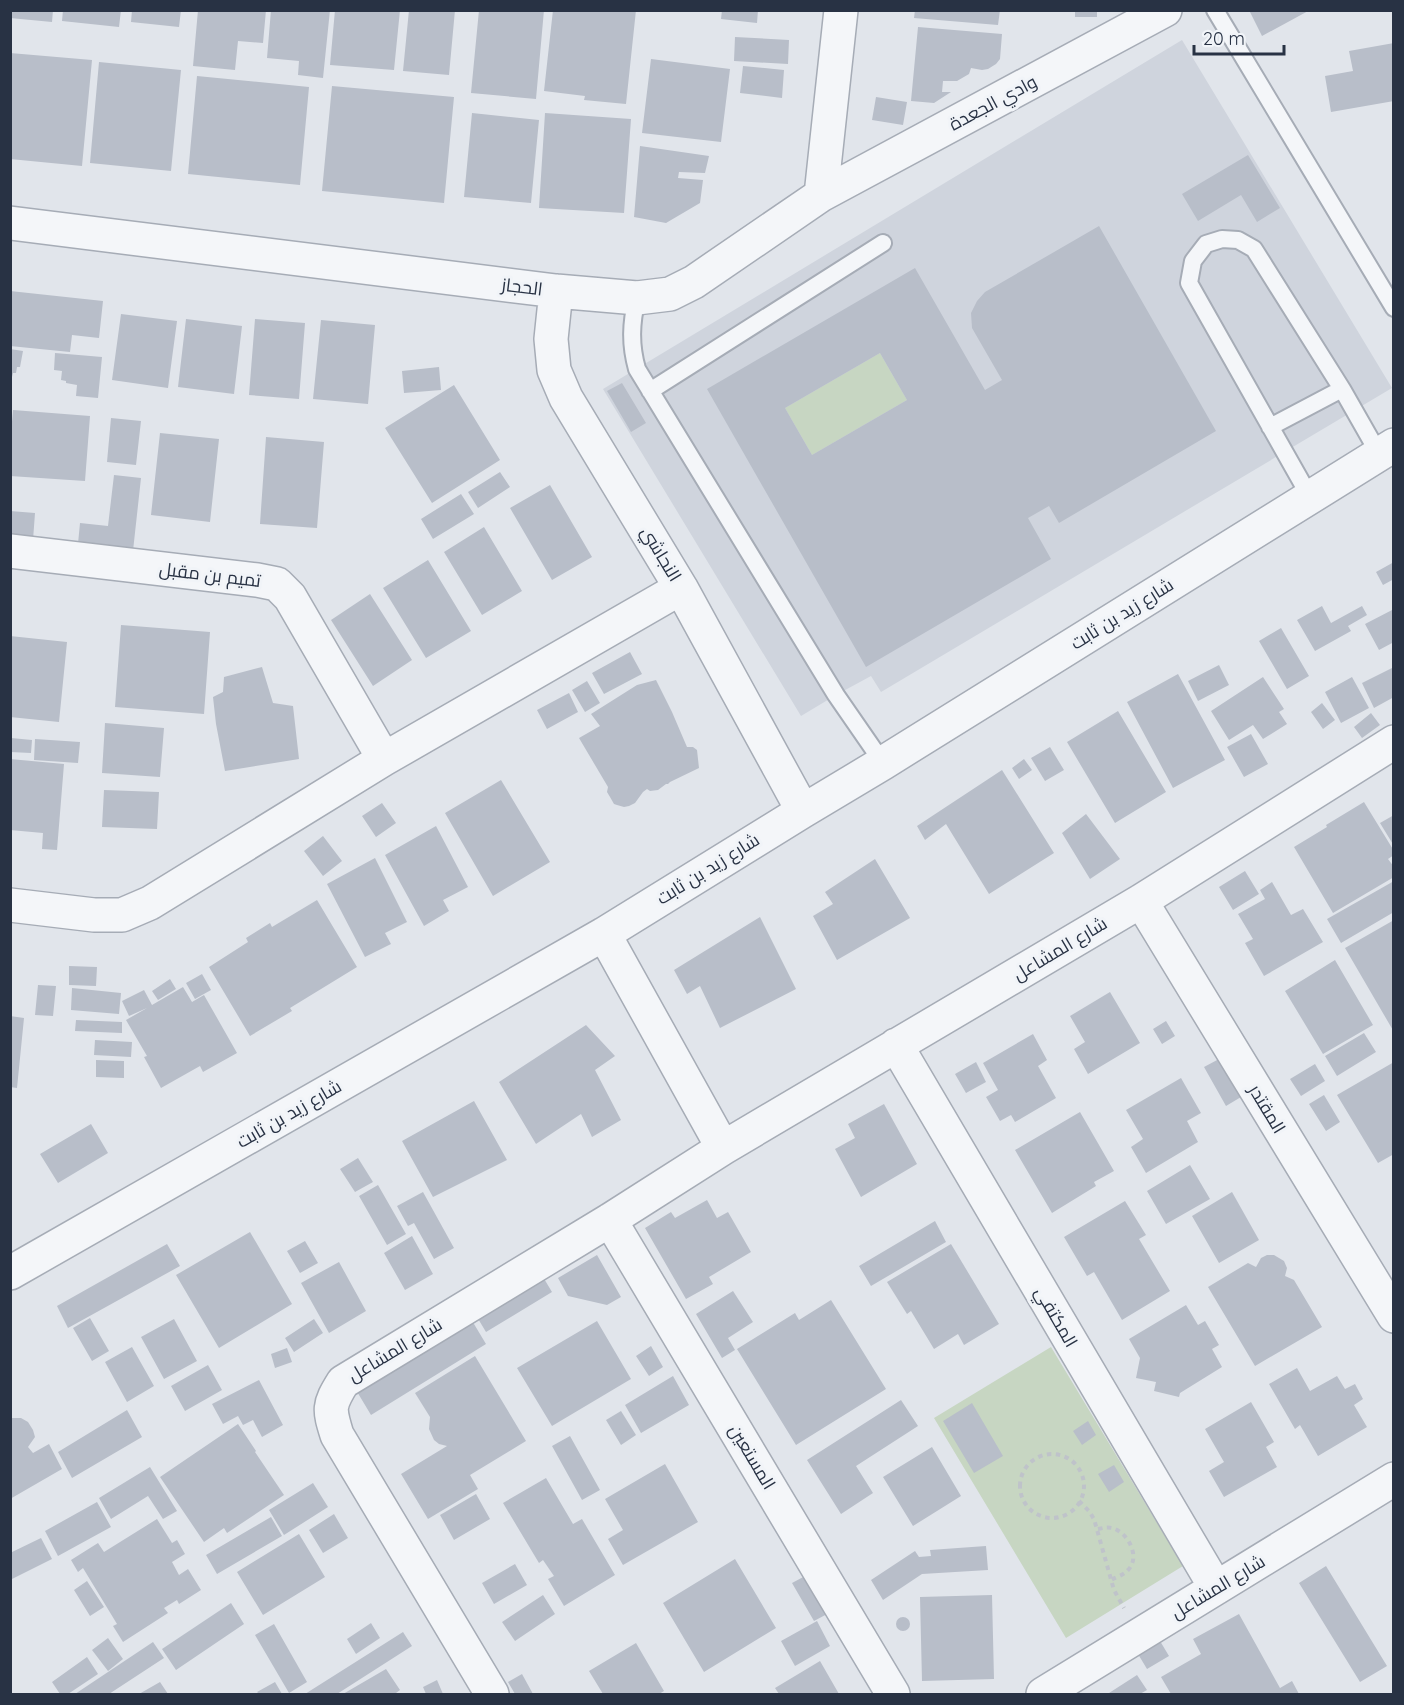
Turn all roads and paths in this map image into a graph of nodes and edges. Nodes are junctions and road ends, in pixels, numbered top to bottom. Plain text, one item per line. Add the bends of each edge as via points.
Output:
1 (841, 10) edge
2 (1165, 10) edge
3 (1215, 10) edge
4 (821, 195) junction
5 (10, 223) edge
6 (883, 243) dead end
7 (556, 291) junction
8 (637, 298) junction
9 (1394, 308) edge
10 (1342, 389) junction
11 (650, 391) junction
12 (1270, 428) junction
13 (1386, 449) edge
14 (1310, 497) junction
15 (10, 551) edge
16 (681, 588) junction
17 (1392, 748) edge
18 (384, 759) junction
19 (883, 763) junction
20 (803, 811) junction
21 (1141, 901) junction
22 (10, 905) edge
23 (604, 934) junction
24 (896, 1045) junction
25 (723, 1148) junction
26 (610, 1220) junction
27 (10, 1273) edge
28 (1394, 1316) edge
29 (1394, 1479) edge
30 (1079, 1501) junction
31 (1098, 1529) junction
32 (1111, 1580) junction
33 (1216, 1588) junction
34 (1139, 1635) junction
35 (492, 1695) edge
36 (893, 1695) edge
37 (1043, 1695) edge

1 - 4 street
2 - 4 street, وادي الجعدة
3 - 9 lane
4 - 8 street, الحجاز via 694,282 670,294
5 - 7 street, الحجاز
6 - 11 lane
7 - 8 street, الحجاز
7 - 16 street, النجاشي via 551,339 554,370 566,398
8 - 11 lane via 632,352
10 - 12 lane
10 - 12 lane via 1254,249 1238,240 1206,244 1193,261 1189,283
10 - 13 lane
11 - 19 lane via 836,695
12 - 14 lane
13 - 14 street, شارع زيد بن ثابت
14 - 19 street, شارع زيد بن ثابت
15 - 18 street, تميم بن مقبل via 277,584 290,597
16 - 18 street
16 - 20 street, النجاشي
17 - 21 street, شارع المشاعل
18 - 22 street via 150,903 122,915
19 - 20 street, شارع زيد بن ثابت
20 - 23 street, شارع زيد بن ثابت
21 - 24 street, شارع المشاعل
21 - 28 street, المقتدر
23 - 25 street
23 - 27 street, شارع زيد بن ثابت
24 - 25 street, شارع المشاعل
24 - 33 street, المكتفي
25 - 26 street, شارع المشاعل
26 - 35 street, شارع المشاعل via 343,1382 330,1412 337,1435
26 - 36 street, المستعين
29 - 33 street, شارع المشاعل
30 - 30 path via 1082,1476 1075,1464 1051,1454 1027,1465 1020,1484 1022,1497 1034,1513 1046,1518 1059,1517 1071,1512
30 - 31 path
31 - 32 path
31 - 32 path via 1109,1527 1121,1532 1132,1548 1132,1564
32 - 34 path
33 - 34 street, شارع المشاعل
34 - 37 street, شارع المشاعل

